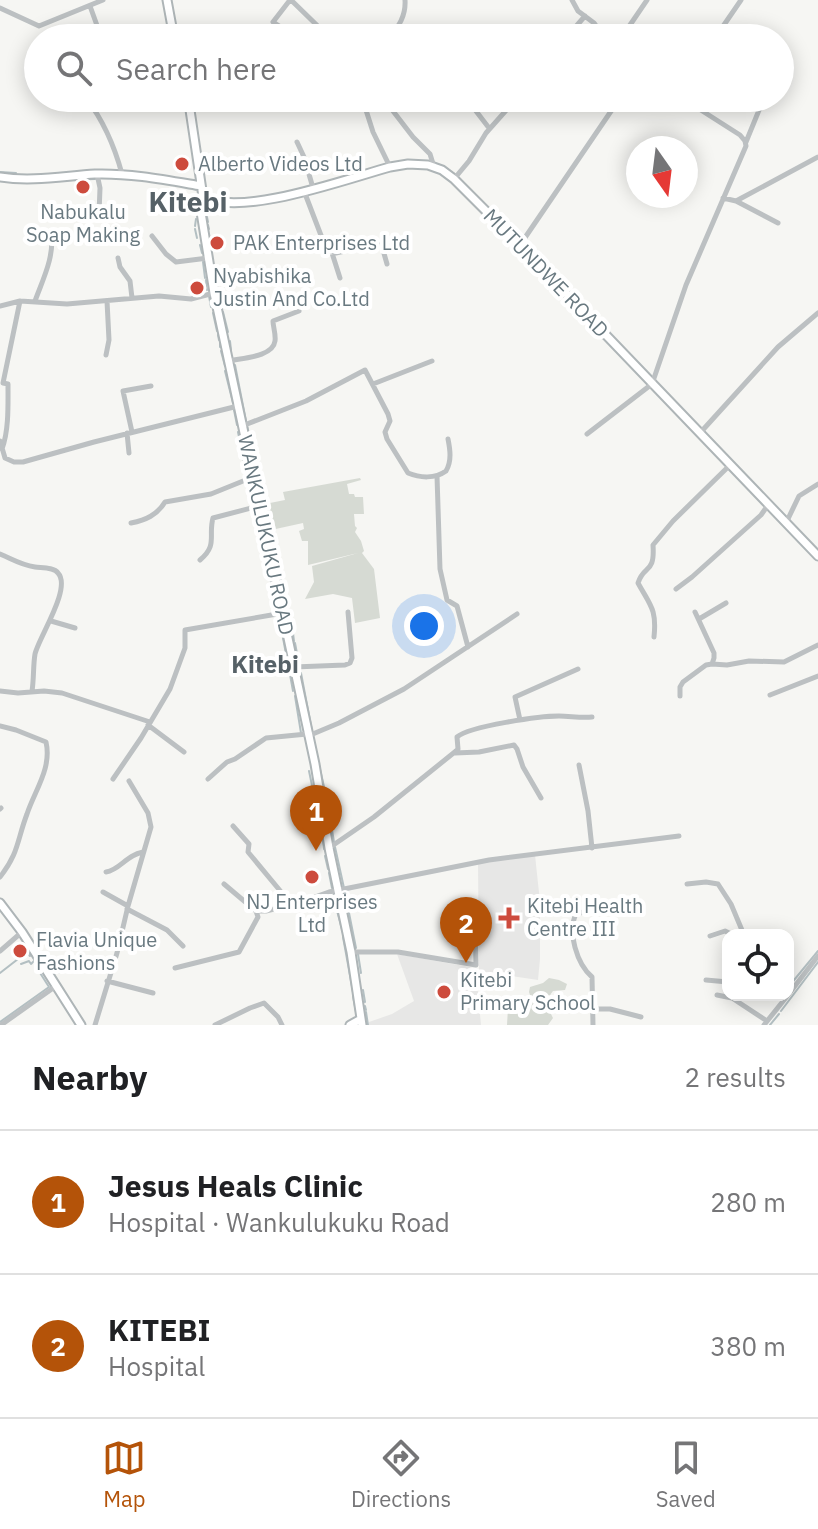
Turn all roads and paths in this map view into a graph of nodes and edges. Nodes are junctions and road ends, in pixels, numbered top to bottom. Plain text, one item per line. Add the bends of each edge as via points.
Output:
1 (103, 0) edge
2 (167, 0) edge
3 (290, 0) edge
4 (405, 0) edge
5 (572, 0) edge
6 (647, 0) edge
7 (741, 0) edge
8 (90, 6) junction
9 (0, 8) edge
10 (585, 16) junction
11 (35, 24) edge
12 (44, 24) edge
13 (96, 24) edge
14 (171, 24) edge
15 (276, 24) edge
16 (315, 24) edge
17 (399, 24) edge
18 (578, 24) edge
19 (595, 24) edge
20 (631, 24) edge
21 (725, 24) edge
22 (94, 112) edge
23 (190, 112) edge
24 (367, 112) edge
25 (393, 112) edge
26 (477, 112) edge
27 (504, 112) edge
28 (610, 112) edge
29 (704, 112) edge
30 (758, 112) edge
31 (489, 128) junction
32 (297, 142) dead end
33 (746, 143) junction
34 (818, 157) edge
35 (390, 167) junction
36 (435, 168) junction
37 (97, 174) junction
38 (122, 175) junction
39 (0, 177) edge
40 (454, 179) junction
41 (201, 186) junction
42 (308, 190) junction
43 (203, 197) junction
44 (723, 198) junction
45 (736, 201) junction
46 (99, 214) dead end
47 (778, 223) dead end
48 (51, 232) dead end
49 (152, 236) dead end
50 (520, 245) junction
51 (332, 253) junction
52 (118, 258) dead end
53 (208, 258) junction
54 (387, 264) dead end
55 (340, 278) dead end
56 (214, 293) junction
57 (132, 298) junction
58 (20, 301) junction
59 (35, 301) junction
60 (107, 301) junction
61 (0, 306) edge
62 (299, 311) dead end
63 (818, 313) edge
64 (106, 355) dead end
65 (432, 361) dead end
66 (228, 362) junction
67 (373, 384) junction
68 (652, 384) junction
69 (151, 386) dead end
70 (238, 406) junction
71 (242, 426) junction
72 (130, 433) junction
73 (700, 433) junction
74 (587, 434) dead end
75 (448, 439) dead end
76 (0, 441) edge
77 (2, 449) edge
78 (129, 453) dead end
79 (730, 465) junction
80 (437, 476) junction
81 (253, 477) junction
82 (818, 484) edge
83 (768, 505) junction
84 (259, 506) junction
85 (131, 523) dead end
86 (786, 523) junction
87 (0, 554) edge
88 (818, 556) edge
89 (200, 560) dead end
90 (676, 589) dead end
91 (726, 603) dead end
92 (348, 612) dead end
93 (695, 612) dead end
94 (283, 613) junction
95 (517, 614) dead end
96 (699, 619) junction
97 (51, 621) junction
98 (75, 628) dead end
99 (654, 637) dead end
100 (818, 645) edge
101 (468, 647) junction
102 (712, 664) junction
103 (294, 667) junction
104 (578, 669) dead end
105 (818, 676) edge
106 (0, 691) edge
107 (32, 691) junction
108 (770, 695) dead end
109 (680, 696) dead end
110 (592, 717) dead end
111 (520, 720) junction
112 (149, 724) junction
113 (0, 726) edge
114 (308, 735) junction
115 (184, 752) dead end
116 (454, 753) junction
117 (579, 765) dead end
118 (113, 779) dead end
119 (208, 779) dead end
120 (129, 781) dead end
121 (541, 798) dead end
122 (233, 826) dead end
123 (679, 836) dead end
124 (329, 848) junction
125 (592, 848) junction
126 (144, 852) junction
127 (106, 872) dead end
128 (0, 877) edge
129 (224, 884) dead end
130 (687, 884) dead end
131 (338, 890) junction
132 (103, 892) dead end
133 (0, 903) edge
134 (295, 904) junction
135 (628, 904) dead end
136 (127, 907) junction
137 (256, 911) junction
138 (475, 912) dead end
139 (742, 929) edge
140 (22, 932) junction
141 (722, 932) edge
142 (710, 936) dead end
143 (183, 946) dead end
144 (0, 951) edge
145 (351, 952) junction
146 (818, 956) edge
147 (175, 968) dead end
148 (706, 980) dead end
149 (107, 981) junction
150 (722, 981) edge
151 (57, 986) junction
152 (794, 987) edge
153 (153, 993) dead end
154 (717, 995) dead end
155 (783, 1001) edge
156 (593, 1009) junction
157 (641, 1017) dead end
158 (361, 1022) edge
159 (765, 1023) edge
160 (1, 1025) edge
161 (81, 1025) edge
162 (95, 1025) edge
163 (215, 1025) edge
164 (282, 1025) edge
165 (350, 1025) edge
166 (593, 1025) edge

1 - 8 street
2 - 14 main road
3 - 15 street
3 - 16 street
4 - 17 street
5 - 10 street
6 - 20 street
7 - 21 street
8 - 12 street
8 - 13 street
9 - 11 street
10 - 18 street
10 - 19 street
22 - 38 street
23 - 41 main road, WANKULUKUKU ROAD
24 - 35 street
25 - 36 street via 430,154
26 - 31 street
27 - 31 street
28 - 50 street
29 - 33 street
30 - 33 street
31 - 40 street
32 - 42 street
33 - 44 street
34 - 45 street
35 - 36 main road, MUTUNDWE ROAD
35 - 42 main road, MUTUNDWE ROAD
36 - 40 main road, MUTUNDWE ROAD
37 - 38 main road
37 - 39 main road
37 - 46 street
38 - 41 main road
40 - 50 main road, MUTUNDWE ROAD
41 - 43 main road, WANKULUKUKU ROAD
42 - 43 main road, MUTUNDWE ROAD via 244,202
42 - 51 street via 324,248
43 - 53 main road, WANKULUKUKU ROAD
44 - 45 street
44 - 68 street
45 - 47 street
48 - 59 street via 46,275
49 - 53 street via 176,262
50 - 68 main road, MUTUNDWE ROAD
51 - 54 street via 381,243
51 - 55 street
52 - 57 street
53 - 56 main road, WANKULUKUKU ROAD
56 - 57 street via 191,299
56 - 66 main road, WANKULUKUKU ROAD
57 - 60 street
58 - 59 street
58 - 61 street
58 - 77 street via 3,383 8,384 8,403
59 - 60 street
60 - 64 street
62 - 66 street via 273,321 272,348
63 - 73 street via 778,347
65 - 67 street
66 - 70 main road, WANKULUKUKU ROAD
67 - 71 street via 365,370
67 - 80 street via 390,418 387,439 406,472
68 - 73 main road, MUTUNDWE ROAD
68 - 74 street
69 - 72 street via 123,391
70 - 71 main road, WANKULUKUKU ROAD
70 - 72 street
71 - 81 main road, WANKULUKUKU ROAD
72 - 77 street via 23,462 8,460
72 - 78 street
73 - 79 main road, MUTUNDWE ROAD
75 - 80 street via 448,468
76 - 77 street
79 - 83 main road, MUTUNDWE ROAD
79 - 99 street via 653,545 651,568 638,583 652,605
80 - 101 street via 440,569 446,598 457,606
81 - 84 main road, WANKULUKUKU ROAD
81 - 85 street via 211,494 165,502 153,515
82 - 86 street via 799,496
83 - 86 main road, MUTUNDWE ROAD
83 - 90 street
84 - 89 street via 213,518 211,545
84 - 94 main road, WANKULUKUKU ROAD
86 - 88 main road, MUTUNDWE ROAD
87 - 97 street via 22,565 58,571 61,586
91 - 96 street
92 - 103 street via 350,663
93 - 96 street
94 - 103 main road, WANKULUKUKU ROAD
94 - 112 street via 185,630 178,672
95 - 101 street
96 - 102 street via 714,653
97 - 98 street
97 - 107 street via 35,655
100 - 102 street via 784,662
101 - 114 street via 404,689
102 - 109 street via 683,682
103 - 114 main road, WANKULUKUKU ROAD
104 - 111 street via 515,697
105 - 108 street
106 - 107 street
107 - 112 street via 62,693
110 - 111 street
111 - 116 street via 461,733
112 - 115 street
112 - 118 street
113 - 128 street via 46,742 48,752 20,843
114 - 119 street via 266,738
114 - 124 main road, WANKULUKUKU ROAD
116 - 121 street via 514,745
116 - 124 street
117 - 125 street
120 - 126 street via 151,827
122 - 134 street via 249,844 248,852
123 - 125 street
124 - 131 main road, WANKULUKUKU ROAD
125 - 131 street via 489,860
126 - 127 street
126 - 136 street
129 - 137 street
130 - 139 street via 718,884
131 - 134 street
131 - 145 main road, WANKULUKUKU ROAD
132 - 136 street
133 - 140 main road
134 - 137 street
135 - 156 street via 574,916 576,949 592,977
136 - 143 street
136 - 149 street
137 - 147 street via 258,917 239,952
138 - 145 street via 476,965 398,952
140 - 144 street
140 - 151 main road
141 - 142 street
145 - 158 main road, WANKULUKUKU ROAD
146 - 152 street
148 - 150 street
149 - 153 street
149 - 162 street
151 - 160 street
151 - 161 main road
154 - 159 street via 732,998
155 - 159 street
156 - 157 street
156 - 166 street
158 - 165 main road
163 - 164 street via 264,1003

